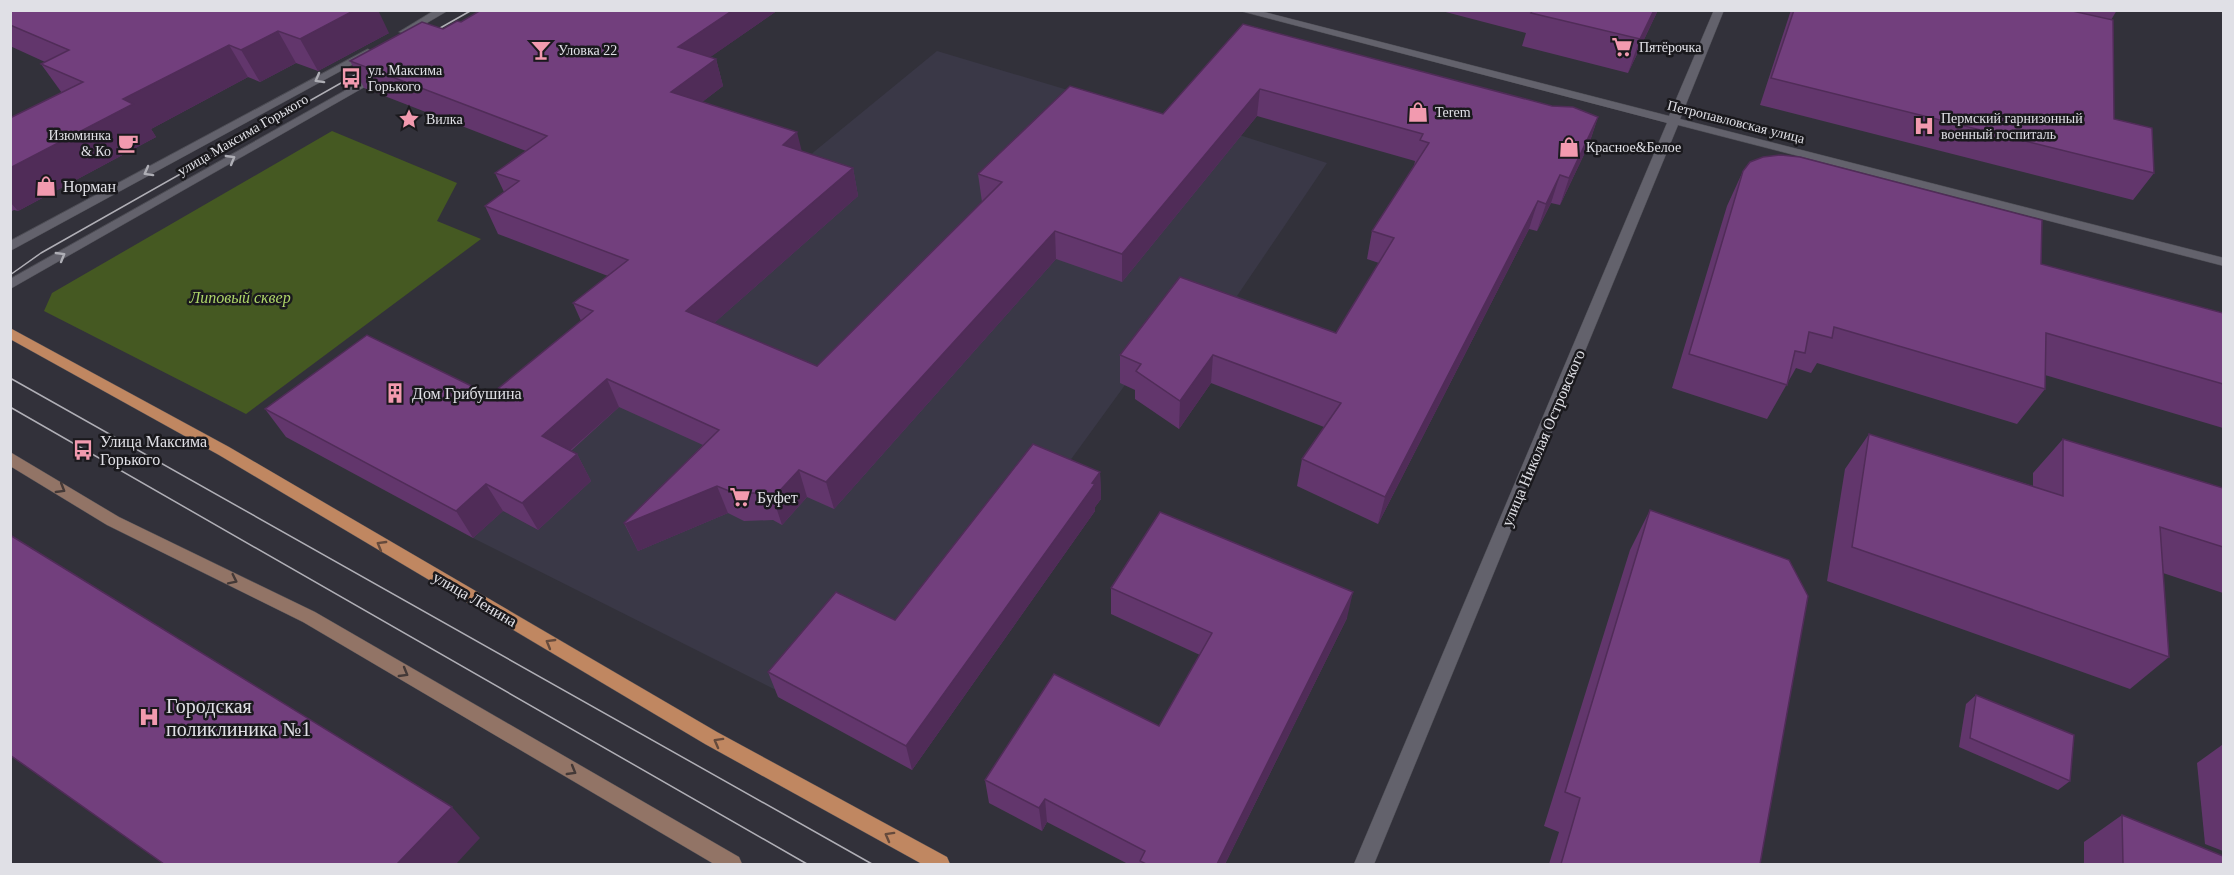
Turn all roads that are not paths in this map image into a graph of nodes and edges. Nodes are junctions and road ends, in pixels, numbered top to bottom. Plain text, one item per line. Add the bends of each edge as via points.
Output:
1 (444, 10) edge
2 (1242, 10) edge
3 (1719, 10) edge
4 (390, 68) edge
5 (1672, 121) junction
6 (10, 247) edge
7 (2223, 262) edge
8 (10, 285) edge
9 (10, 333) edge
10 (10, 458) edge
11 (732, 864) edge
12 (940, 864) edge
13 (1364, 864) edge

1 -> 6 street, улица Максима Горького
2 - 5 street, Петропавловская улица
3 - 5 street, улица Николая Островского
8 -> 4 street, улица Максима Горького
5 - 7 street, Петропавловская улица
5 - 13 street, улица Николая Островского via 1654,173
12 -> 9 main road, улица Ленина via 711,738 224,451
10 -> 11 main road via 114,521 309,617

